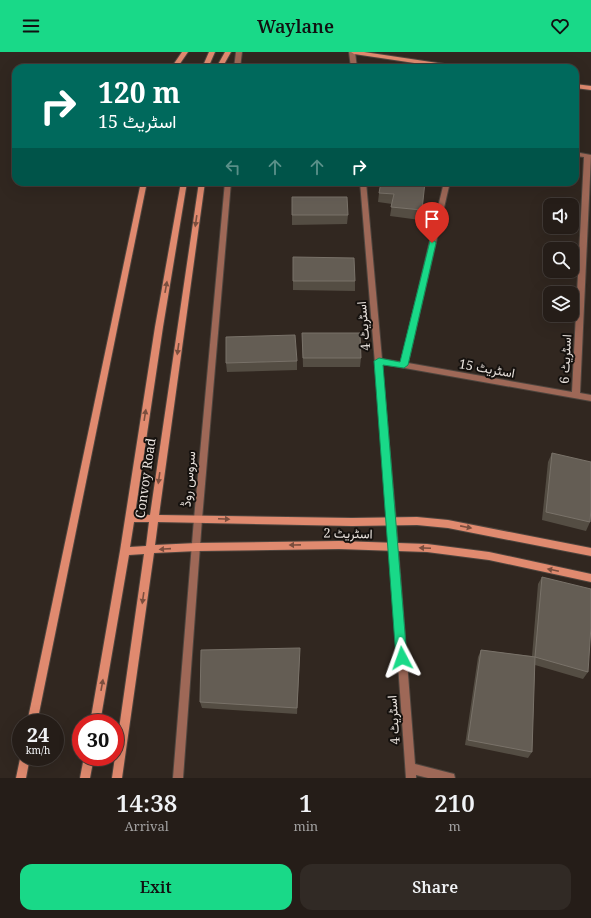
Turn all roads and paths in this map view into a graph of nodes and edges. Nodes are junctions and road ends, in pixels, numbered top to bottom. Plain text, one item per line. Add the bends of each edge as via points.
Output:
1 (185, 52) edge
2 (212, 52) edge
3 (228, 52) edge
4 (239, 52) edge
5 (353, 52) edge
6 (177, 64) edge
7 (207, 64) edge
8 (221, 64) edge
9 (238, 64) edge
10 (354, 64) edge
11 (432, 64) edge
12 (579, 86) edge
13 (591, 88) edge
14 (579, 155) edge
15 (589, 156) edge
16 (143, 186) edge
17 (183, 186) edge
18 (201, 186) edge
19 (228, 186) edge
20 (363, 186) edge
21 (446, 186) edge
22 (379, 361) junction
23 (404, 365) junction
24 (576, 395) junction
25 (591, 398) edge
26 (129, 518) junction
27 (153, 518) junction
28 (198, 519) junction
29 (392, 521) junction
30 (197, 547) junction
31 (393, 547) junction
32 (150, 550) junction
33 (125, 551) junction
34 (591, 552) edge
35 (591, 578) edge
36 (34, 714) edge
37 (97, 714) edge
38 (23, 766) edge
39 (87, 766) edge
40 (410, 773) edge
41 (21, 778) edge
42 (85, 778) edge
43 (117, 778) edge
44 (178, 778) edge
45 (450, 778) edge

1 - 6 street
2 - 7 street
3 - 8 street
4 - 9 street
5 - 10 street
5 - 11 street
12 - 13 street
14 - 15 street
15 - 24 street, اسٹریٹ 6
16 - 36 street
26 -> 17 street, Convoy Road
18 -> 27 street, Convoy Road
19 - 28 street, سروس روڈ
20 - 22 street, اسٹریٹ 4
21 - 23 street
22 - 23 street, اسٹریٹ 15
22 - 29 street, اسٹریٹ 4
23 - 24 street, اسٹریٹ 15
24 - 25 street, اسٹریٹ 15
26 - 27 street, اسٹریٹ 2
26 - 33 street, Convoy Road
27 - 28 street, اسٹریٹ 2
27 - 32 street, Convoy Road
28 -> 29 street, اسٹریٹ 2
28 - 30 street, سروس روڈ
29 - 31 street, اسٹریٹ 4
29 -> 34 street, اسٹریٹ 2 via 448,524
31 -> 30 street, اسٹریٹ 2
30 -> 32 street, اسٹریٹ 2
30 - 44 street, سروس روڈ
35 -> 31 street, اسٹریٹ 2 via 489,556
31 - 40 street, اسٹریٹ 4
32 - 33 street, اسٹریٹ 2
32 -> 43 street, Convoy Road
37 -> 33 street, Convoy Road
38 - 41 street
39 - 42 street
40 - 45 street

